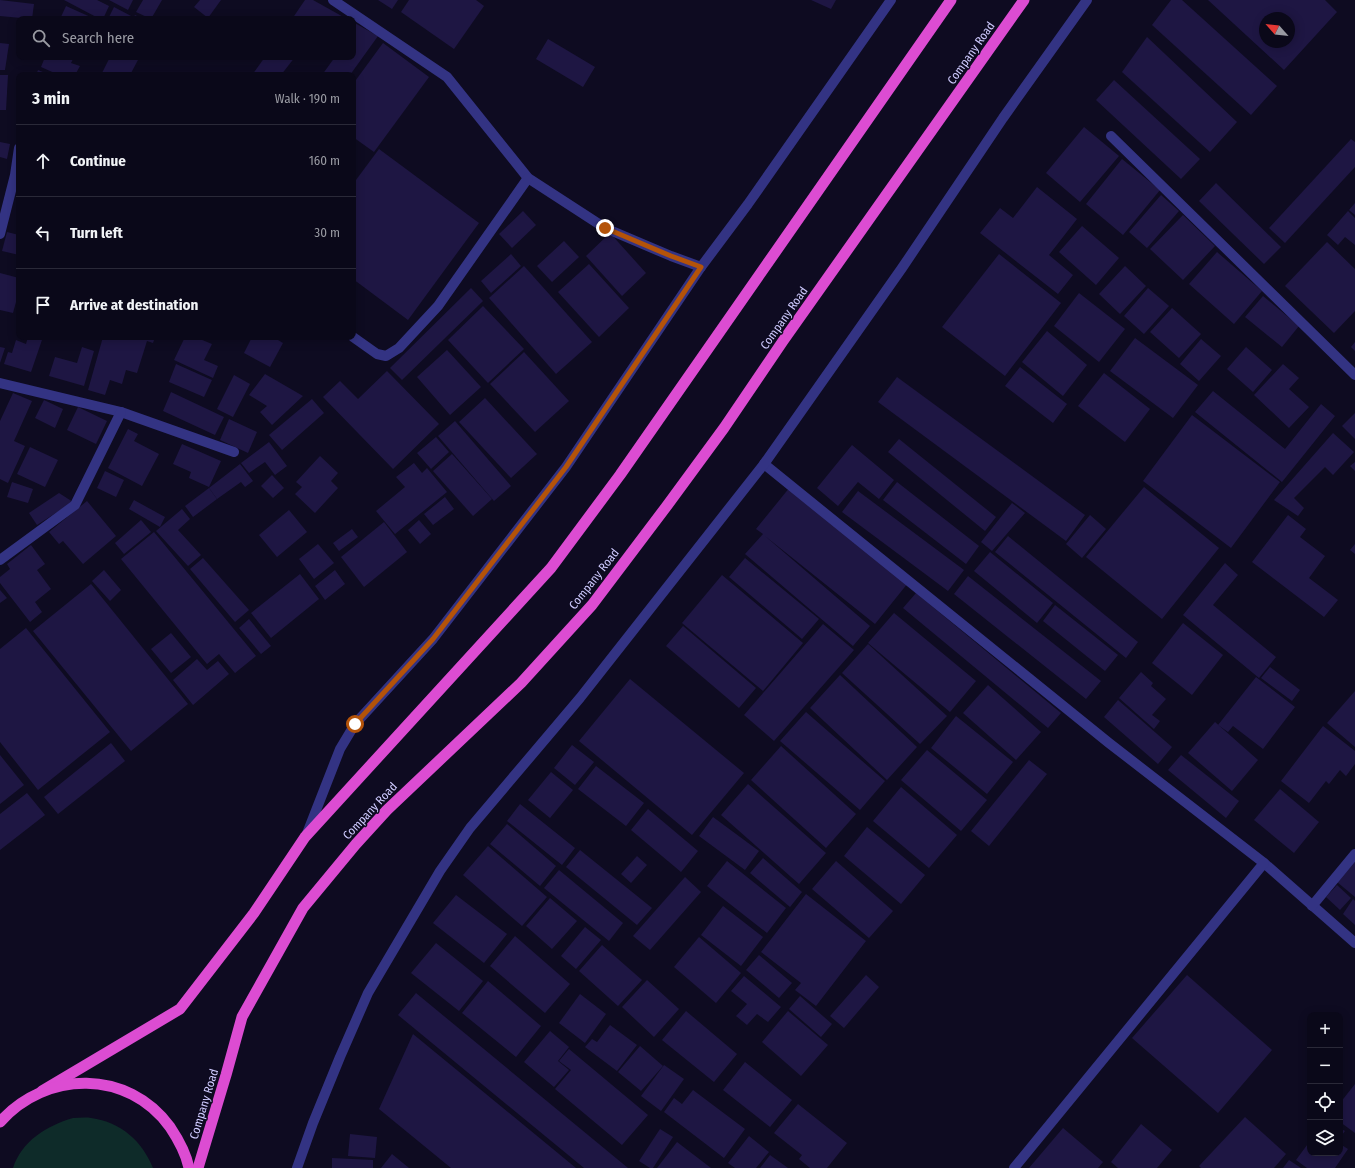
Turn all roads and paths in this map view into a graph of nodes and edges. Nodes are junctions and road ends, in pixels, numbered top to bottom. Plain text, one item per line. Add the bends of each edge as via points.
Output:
1 (333, 0) edge
2 (891, 0) edge
3 (951, 0) edge
4 (1024, 0) edge
5 (1086, 0) edge
6 (1111, 136) dead end
7 (16, 168) edge
8 (528, 178) junction
9 (0, 234) edge
10 (701, 267) junction
11 (356, 339) edge
12 (1355, 375) edge
13 (0, 383) edge
14 (121, 412) junction
15 (234, 452) dead end
16 (764, 464) junction
17 (0, 560) edge
18 (305, 837) junction
19 (1355, 854) edge
20 (1264, 863) junction
21 (1312, 906) junction
22 (1355, 943) edge
23 (42, 1091) junction
24 (0, 1122) edge
25 (189, 1168) edge
26 (198, 1168) edge
27 (297, 1168) edge
28 (1014, 1168) edge

1 - 8 street via 447,77
2 - 10 street
3 - 18 highway via 620,475 551,568
4 - 26 highway, Company Road via 724,428 592,605 521,683 387,810 303,908 242,1017
5 - 16 street via 898,275
6 - 12 street
7 - 9 street
8 - 10 street via 605,228
8 - 11 street via 438,306 399,348 386,356 377,354
10 - 18 street via 566,467 433,639 355,724 340,749
13 - 14 street
14 - 15 street
14 - 17 street via 76,505
16 - 20 street via 1109,743
16 - 27 street via 580,698 470,828 440,871 368,993
18 - 23 highway via 254,913 180,1009
19 - 21 street
20 - 21 street
20 - 28 street
21 - 22 street
23 - 24 highway via 10,1110
23 - 25 highway via 67,1084 94,1083 119,1089 143,1100 162,1117 178,1138

